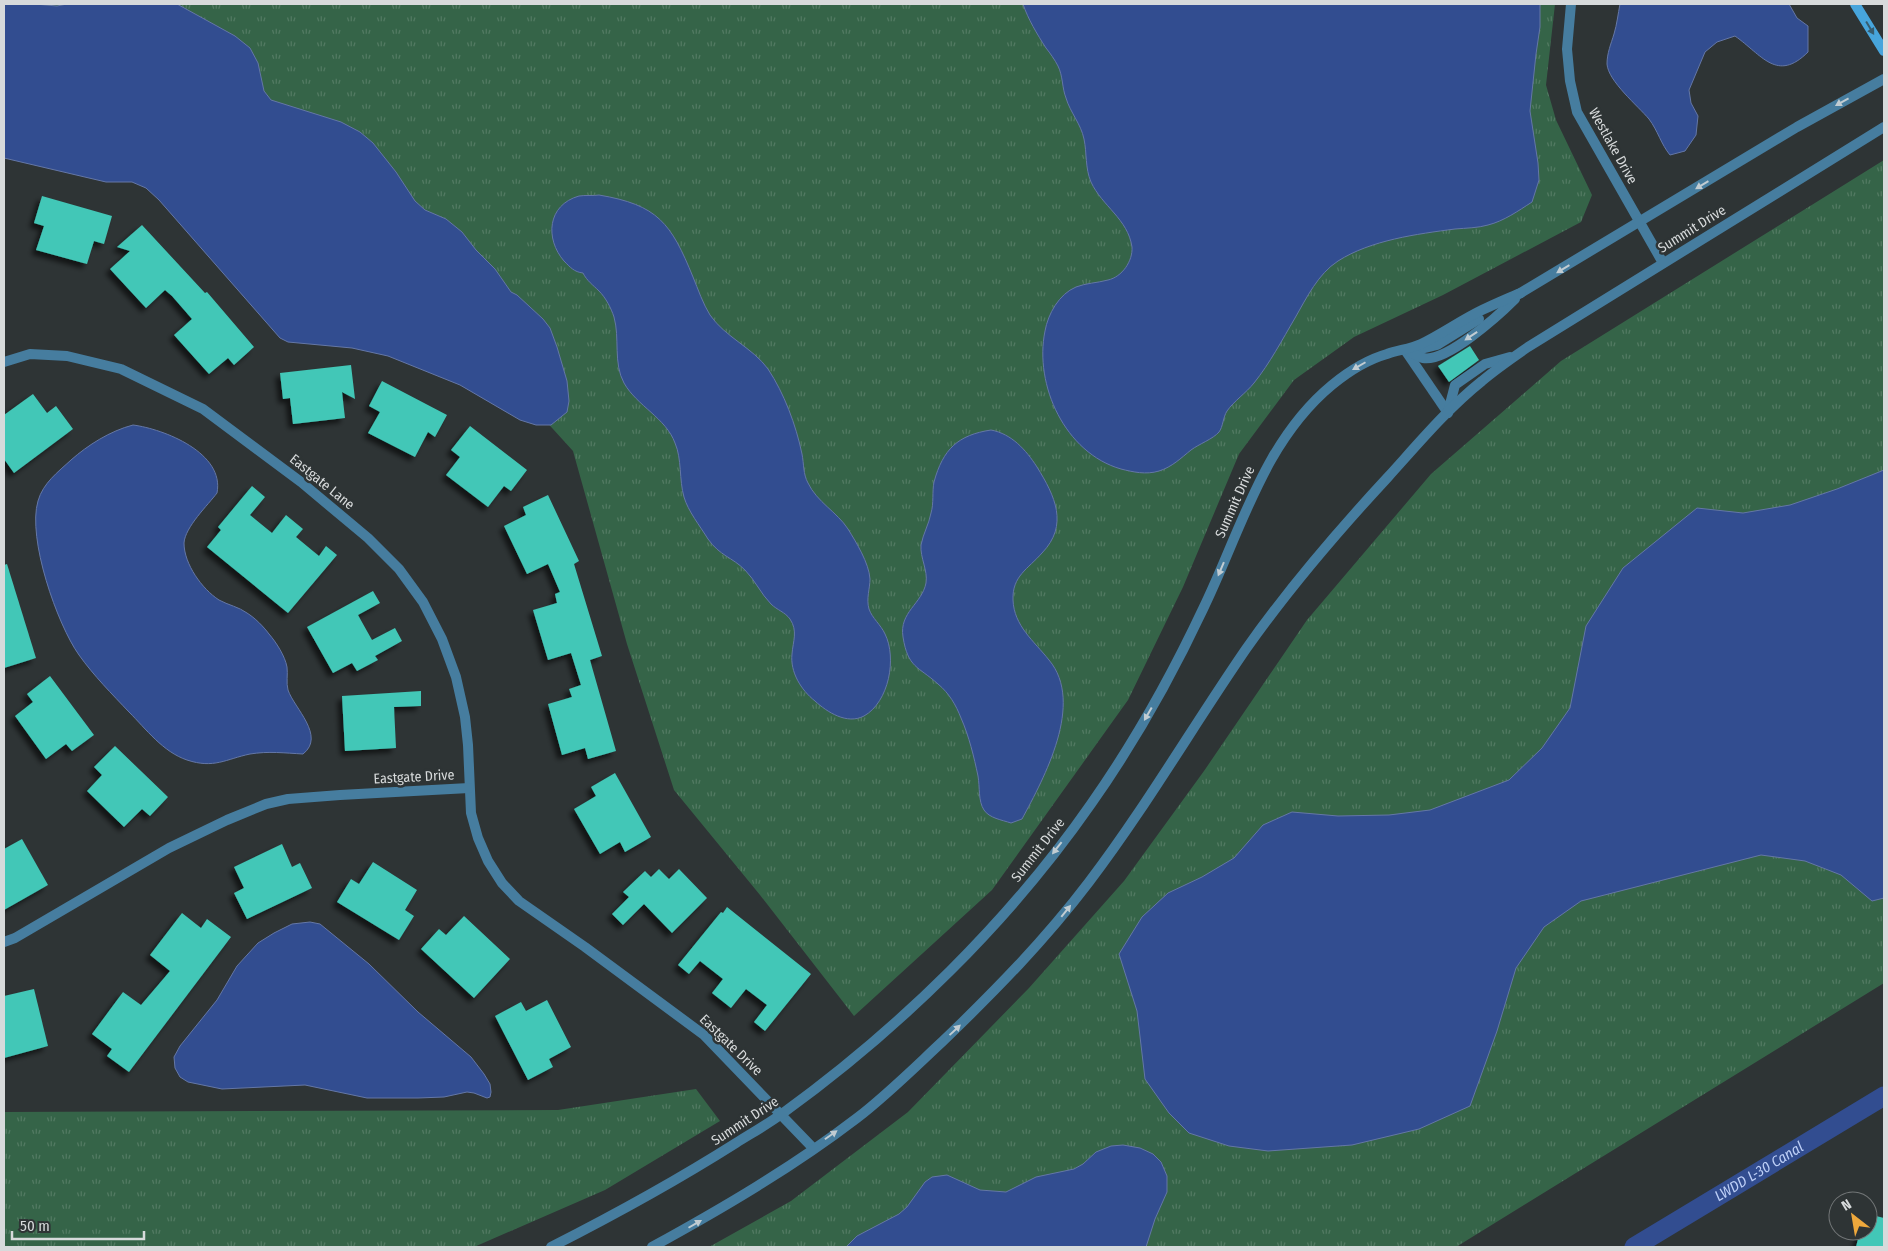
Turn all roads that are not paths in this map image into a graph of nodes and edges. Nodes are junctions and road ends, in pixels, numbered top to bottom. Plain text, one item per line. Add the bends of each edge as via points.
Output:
1 (1570, 4) edge
2 (1855, 4) edge
3 (1884, 51) edge
4 (1884, 79) edge
5 (1884, 127) edge
6 (1640, 223) junction
7 (1663, 263) junction
8 (1404, 349) junction
9 (1516, 356) junction
10 (4, 362) edge
11 (1448, 413) junction
12 (469, 788) junction
13 (4, 942) edge
14 (781, 1115) junction
15 (813, 1148) junction
16 (551, 1247) edge
17 (652, 1247) edge

1 - 6 street, Westlake Drive via 1570,80 1577,112
2 -> 3 main road
4 -> 6 street, Summit Drive via 1797,127
5 - 7 street, Summit Drive
6 - 7 street, Westlake Drive
6 -> 8 street, Summit Drive via 1437,345 1420,350
7 - 9 street, Summit Drive
8 - 11 street
8 -> 14 street, Summit Drive via 1358,365 1308,407 1287,432 1262,474 1205,606 1176,664 1095,798 1034,877 945,977 842,1068
9 - 11 street, Summit Drive via 1481,381
9 - 11 street, Summit Drive via 1485,364 1455,385
10 - 12 street, Eastgate Lane via 30,354 67,356 121,369 203,409 302,482 368,538 399,569 442,639 456,677 465,717
15 -> 11 street, Summit Drive via 858,1117 924,1059 1040,943 1139,814 1189,734 1281,600 1322,550
12 - 13 street, Eastgate Drive via 340,794 266,804 169,848
12 - 14 street, Eastgate Drive via 471,813 488,861 519,901 704,1034
14 - 15 street, Eastgate Drive
14 - 16 street, Summit Drive via 692,1171
17 -> 15 street, Summit Drive via 768,1179

